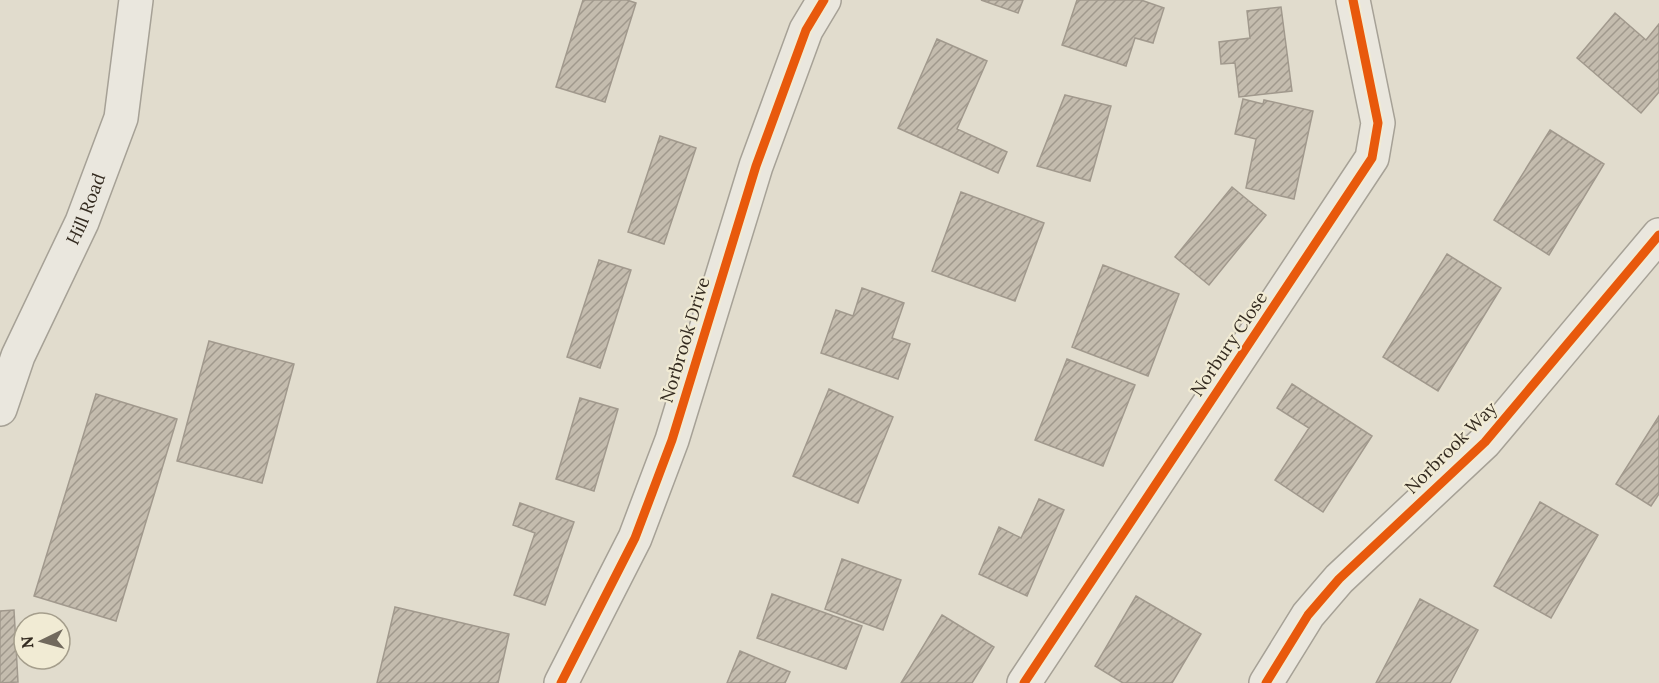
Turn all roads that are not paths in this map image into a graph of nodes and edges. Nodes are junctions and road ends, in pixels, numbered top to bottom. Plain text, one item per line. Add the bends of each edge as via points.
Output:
1 (136, 0) edge
2 (824, 0) edge
3 (1353, 0) edge
4 (1659, 235) edge
5 (0, 409) edge
6 (561, 683) edge
7 (1024, 683) edge
8 (1266, 683) edge

1 - 5 street, Hill Road via 121,118 82,222 18,356
2 - 6 street, Norbrook Drive via 806,30 756,166 672,440 635,538
3 - 7 street, Norbury Close via 1378,123 1372,158
4 - 8 street, Norbrook Way via 1485,442 1339,579 1308,615

